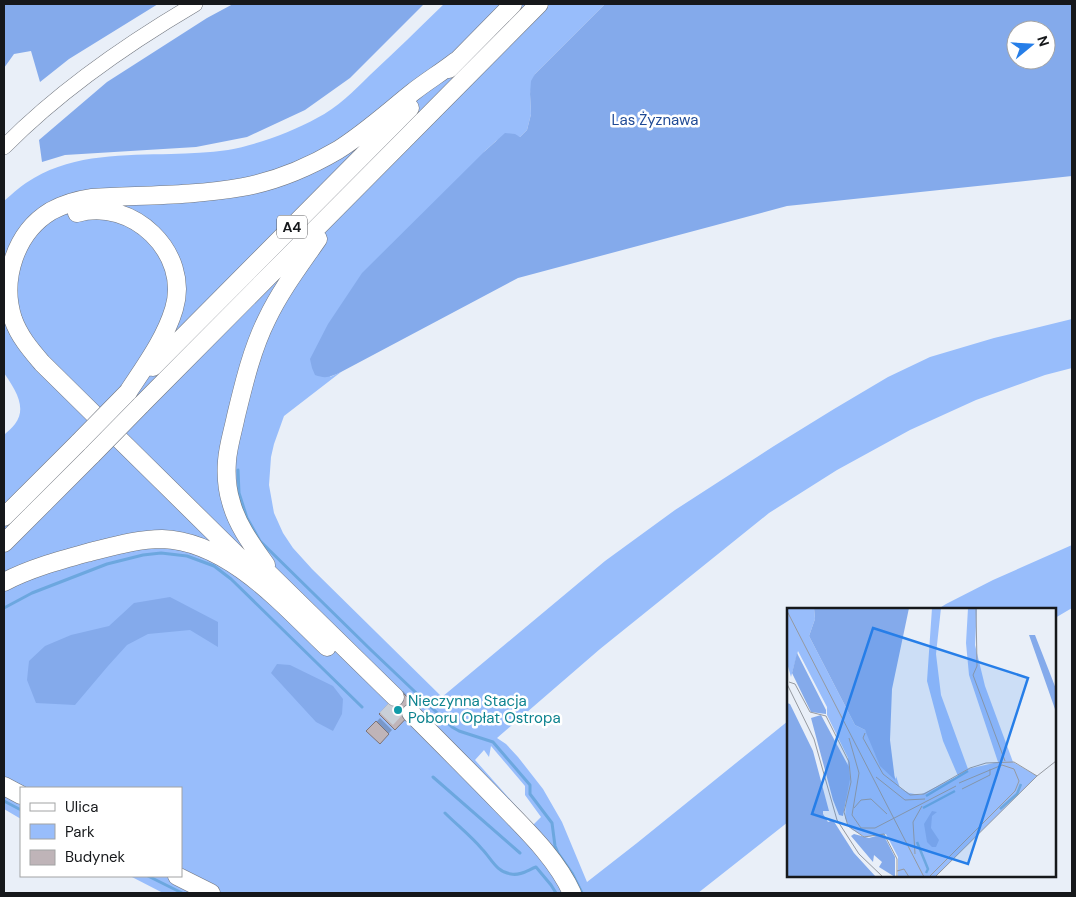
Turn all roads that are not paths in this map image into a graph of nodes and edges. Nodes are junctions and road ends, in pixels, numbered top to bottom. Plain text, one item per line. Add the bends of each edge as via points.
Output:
1 (195, 4) edge
2 (513, 4) edge
3 (539, 4) edge
4 (456, 61) junction
5 (4, 146) edge
6 (353, 192) junction
7 (128, 392) junction
8 (4, 517) edge
9 (4, 543) edge
10 (4, 582) edge
11 (271, 584) junction
12 (391, 702) tunnel mouth
13 (407, 717) tunnel mouth
14 (4, 786) edge
15 (20, 794) edge
16 (180, 877) edge
17 (571, 891) edge
18 (211, 893) edge

1 - 5 main road via 144,34 93,70
2 - 4 highway, A4
3 - 6 highway, A4
4 - 7 highway, A4
4 - 11 highway via 358,136 303,168 253,185 215,192 92,198 74,202 38,221 14,256 8,295 12,317 26,344 247,566
6 - 9 highway, A4, bridge
6 - 11 highway via 296,270 266,320 229,443 228,487 234,512
7 - 8 highway, A4, bridge
7 - 11 highway via 155,351 175,308 177,296 173,265 168,254 142,224 107,211 82,211 46,229 25,257 18,289 21,308 30,329 42,346 225,530
10 - 11 highway via 30,571 126,543 163,539 204,548
11 - 12 highway
13 - 17 highway via 532,837 558,867
14 - 15 highway
16 - 18 highway

